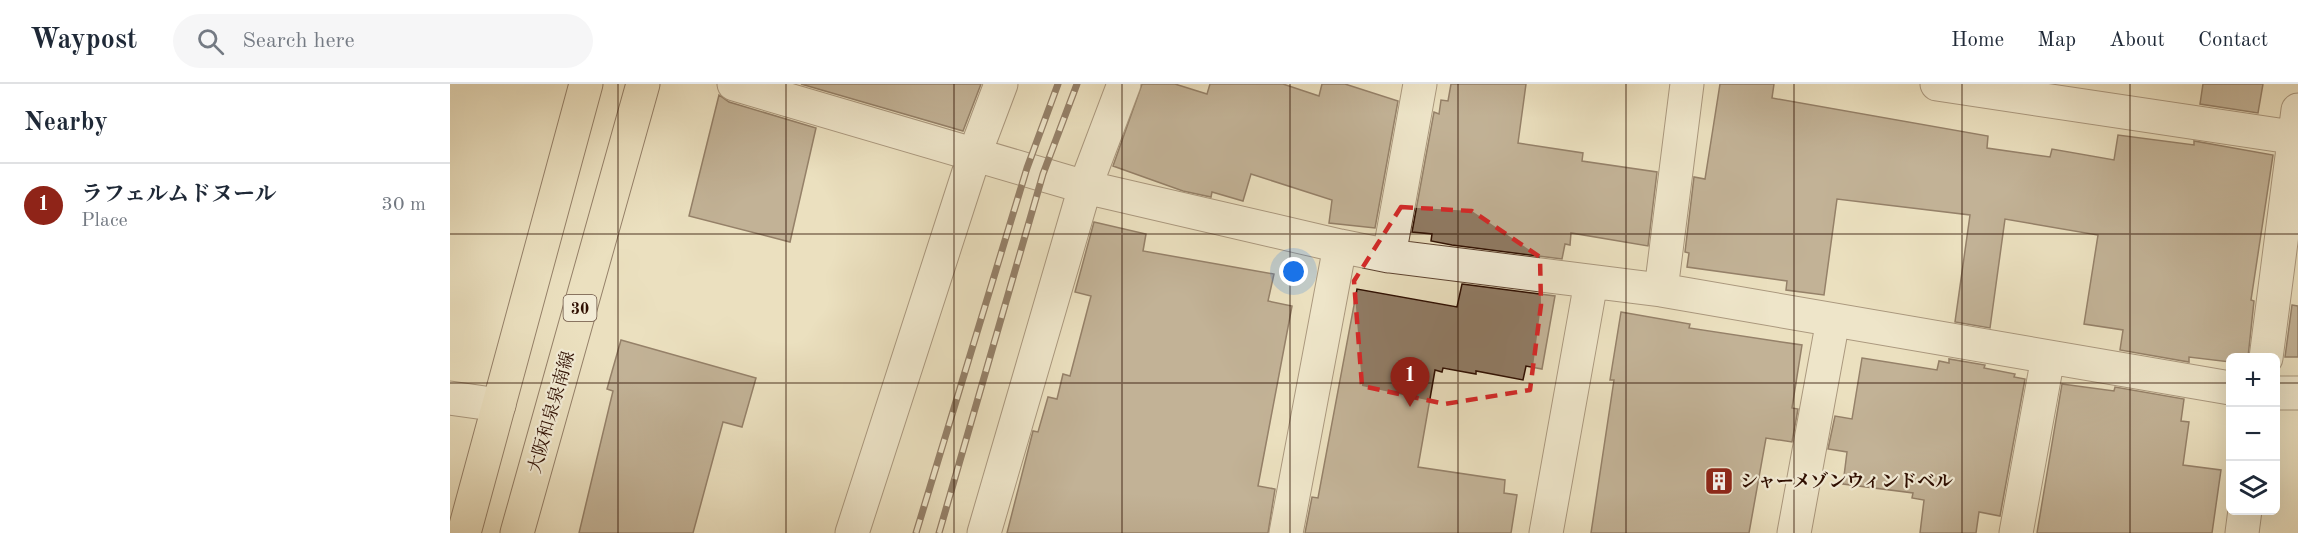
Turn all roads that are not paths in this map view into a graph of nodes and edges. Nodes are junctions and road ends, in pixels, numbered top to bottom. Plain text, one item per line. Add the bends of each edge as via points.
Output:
1 (586, 84) edge
2 (643, 84) edge
3 (734, 84) edge
4 (1001, 84) edge
5 (1124, 84) edge
6 (1420, 84) edge
7 (1687, 84) edge
8 (1936, 84) edge
9 (2296, 129) edge
10 (975, 153) junction
11 (1085, 187) junction
12 (1340, 246) junction
13 (1389, 256) junction
14 (1591, 282) junction
15 (1660, 290) junction
16 (1833, 320) junction
17 (2267, 353) edge
18 (2048, 357) junction
19 (2226, 387) edge
20 (2280, 393) edge
21 (2298, 393) edge
22 (450, 398) edge
23 (499, 405) junction
24 (2244, 515) edge
25 (464, 533) edge
26 (517, 533) edge
27 (852, 533) edge
28 (984, 533) edge
29 (1286, 533) edge
30 (1546, 533) edge
31 (1794, 533) edge
32 (2016, 533) edge
33 (2242, 533) edge

1 - 23 main road
2 - 26 main road, 大阪和泉泉南線 / 30
3 - 10 street
4 - 10 street
5 - 11 street
6 - 13 street
7 - 15 street
8 - 9 street
9 - 17 street
10 - 11 street
10 - 27 street
11 - 12 street
11 - 28 street
12 - 13 street
12 - 29 street
13 - 14 street
14 - 15 street
14 - 30 street
15 - 16 street
16 - 18 street
16 - 31 street
18 - 19 street
18 - 32 street
20 - 21 street
22 - 23 street
23 - 25 main road
24 - 33 street

